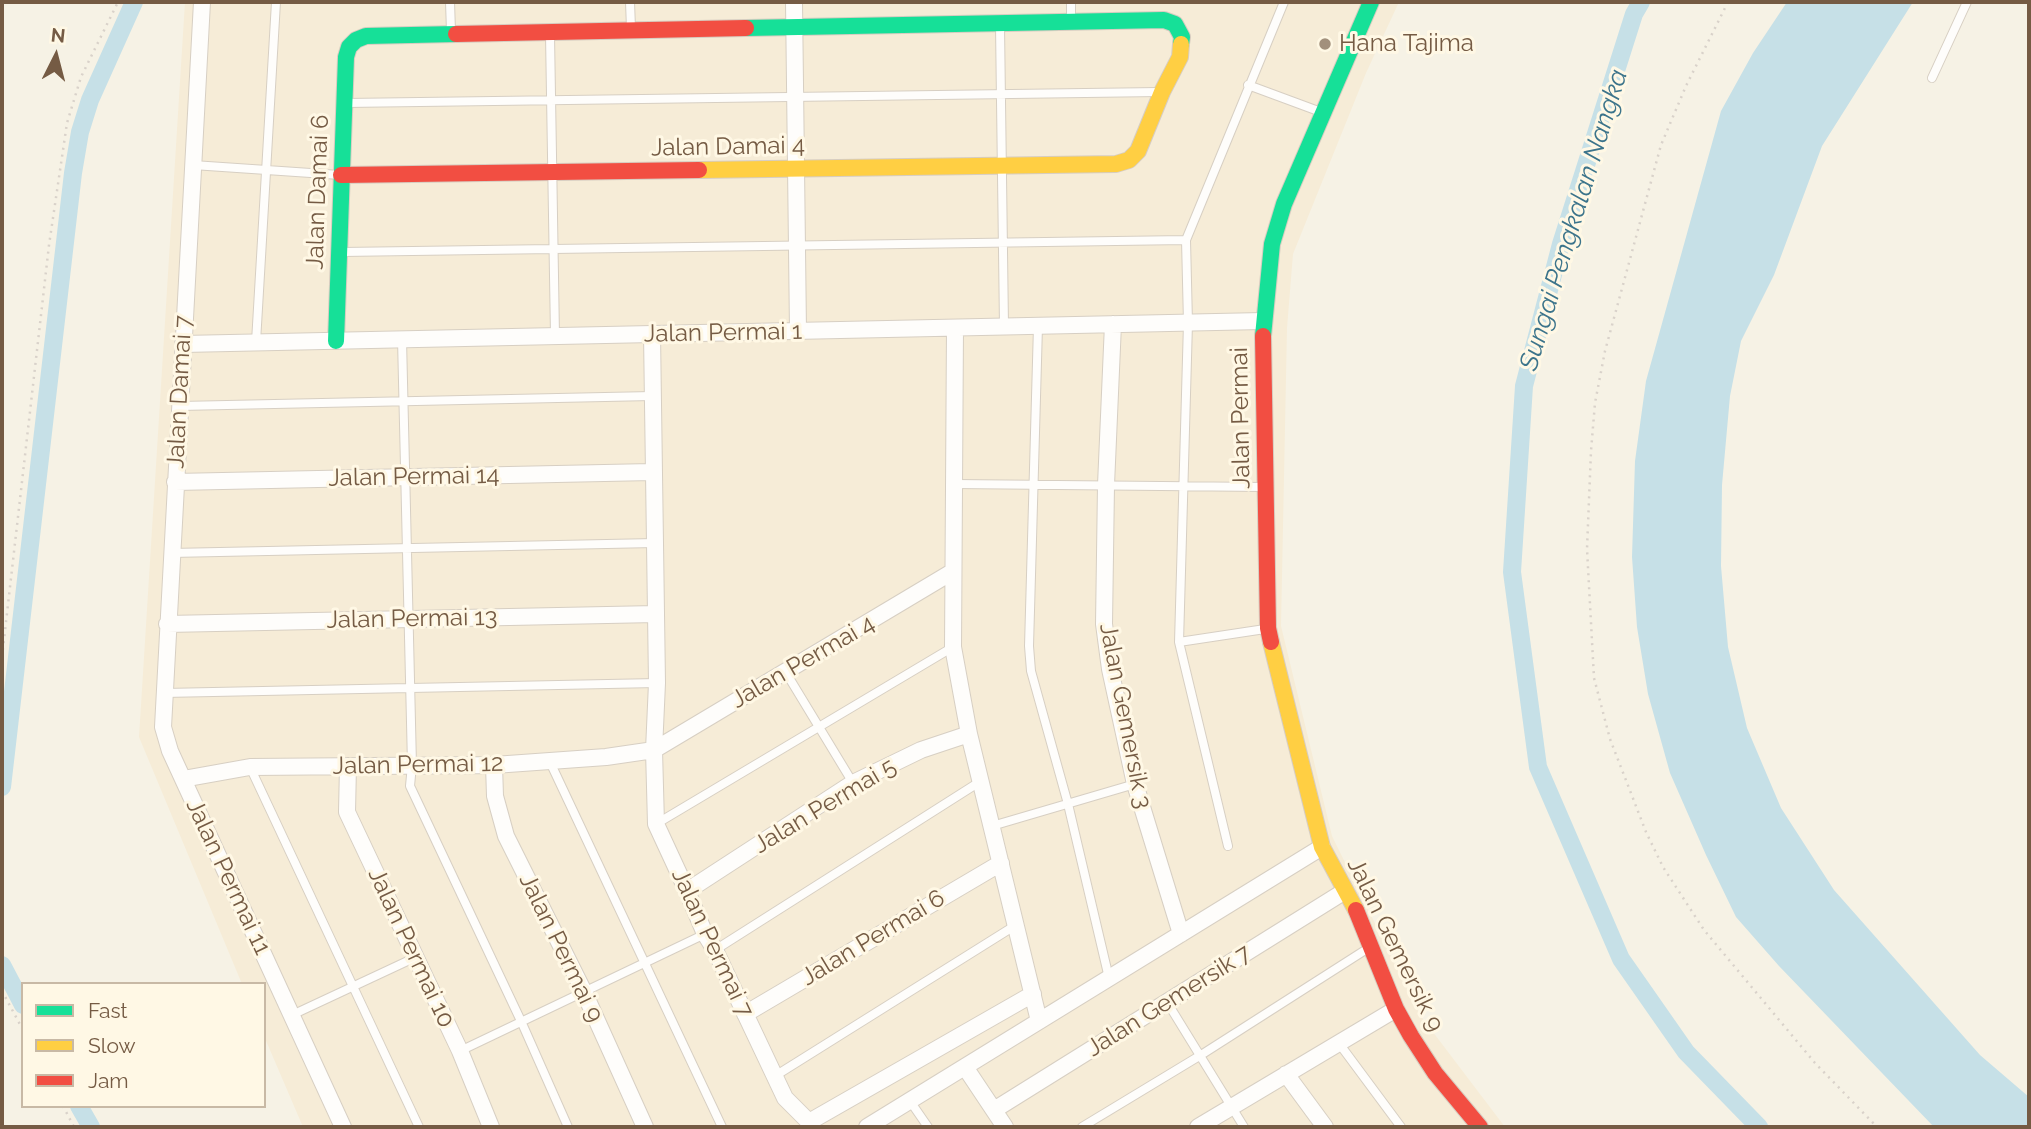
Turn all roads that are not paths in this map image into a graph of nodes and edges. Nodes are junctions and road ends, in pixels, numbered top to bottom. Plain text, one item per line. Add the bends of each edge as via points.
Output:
1 (202, 2) edge
2 (276, 2) edge
3 (450, 2) edge
4 (630, 2) edge
5 (794, 2) edge
6 (1071, 2) edge
7 (1284, 2) edge
8 (1371, 2) edge
9 (1967, 2) edge
10 (1071, 22) junction
11 (1000, 23) junction
12 (794, 27) junction
13 (631, 30) junction
14 (550, 32) junction
15 (451, 34) junction
16 (1932, 78) dead end
17 (1248, 85) junction
18 (1162, 92) junction
19 (1001, 94) junction
20 (795, 97) junction
21 (551, 100) junction
22 (345, 103) junction
23 (1325, 113) junction
24 (193, 165) junction
25 (1002, 166) junction
26 (796, 169) junction
27 (268, 170) junction
28 (552, 172) junction
29 (341, 175) junction
30 (1186, 240) junction
31 (1003, 243) junction
32 (797, 246) junction
33 (553, 249) junction
34 (338, 253) junction
35 (1263, 321) junction
36 (1188, 323) junction
37 (1113, 324) junction
38 (1004, 326) junction
39 (1038, 326) junction
40 (955, 327) junction
41 (798, 331) junction
42 (652, 334) junction
43 (555, 336) junction
44 (402, 339) junction
45 (336, 341) junction
46 (256, 342) junction
47 (183, 344) junction
48 (652, 396) junction
49 (404, 401) junction
50 (180, 406) junction
51 (652, 472) junction
52 (405, 477) junction
53 (175, 482) junction
54 (954, 484) junction
55 (1032, 485) junction
56 (1107, 485) junction
57 (1184, 486) junction
58 (1264, 487) junction
59 (655, 543) junction
60 (407, 548) junction
61 (171, 553) junction
62 (952, 572) junction
63 (656, 614) junction
64 (409, 619) junction
65 (167, 624) junction
66 (1268, 628) junction
67 (1179, 642) junction
68 (953, 647) junction
69 (785, 671) junction
70 (657, 683) junction
71 (410, 688) junction
72 (164, 693) junction
73 (819, 727) junction
74 (969, 734) junction
75 (654, 750) junction
76 (550, 762) junction
77 (412, 765) junction
78 (494, 765) junction
79 (348, 766) junction
80 (250, 767) junction
81 (183, 779) junction
82 (981, 782) junction
83 (853, 783) junction
84 (1135, 784) junction
85 (1068, 804) junction
86 (656, 824) junction
87 (992, 826) junction
88 (1228, 846) dead end
89 (1322, 847) junction
90 (1001, 863) junction
91 (687, 891) junction
92 (1345, 891) junction
93 (1016, 925) junction
94 (705, 934) junction
95 (1181, 934) junction
96 (1371, 946) junction
97 (715, 950) junction
98 (414, 958) junction
99 (646, 962) junction
100 (1109, 979) junction
101 (353, 987) junction
102 (584, 992) junction
103 (1033, 993) junction
104 (1167, 1002) junction
105 (1395, 1009) junction
106 (292, 1014) junction
107 (745, 1014) junction
108 (522, 1021) junction
109 (1039, 1021) junction
110 (1338, 1042) junction
111 (460, 1051) junction
112 (1200, 1055) junction
113 (965, 1067) junction
114 (1286, 1074) junction
115 (775, 1076) junction
116 (910, 1101) junction
117 (1231, 1107) junction
118 (993, 1110) junction
119 (810, 1124) edge
120 (343, 1127) edge
121 (419, 1127) edge
122 (491, 1127) edge
123 (568, 1127) edge
124 (645, 1127) edge
125 (722, 1127) edge
126 (867, 1127) edge
127 (928, 1127) edge
128 (1005, 1127) edge
129 (1082, 1127) edge
130 (1198, 1127) edge
131 (1244, 1127) edge
132 (1325, 1127) edge
133 (1401, 1127) edge
134 (1480, 1127) edge

1 - 24 street, Jalan Damai 7
2 - 27 lane
3 - 15 lane
4 - 13 lane
5 - 12 street
6 - 10 lane
7 - 17 lane
8 - 23 street, Jalan Permai
9 - 16 lane
10 - 11 street
10 - 18 street via 1164,20 1175,24 1182,37 1180,57
11 - 12 street
11 - 19 lane
12 - 13 street
12 - 20 street
13 - 14 street
14 - 15 street
14 - 21 lane
15 - 22 street, Jalan Damai 6 via 356,40 346,57
17 - 23 lane
17 - 30 lane
18 - 19 lane
18 - 25 street, Jalan Damai 4 via 1138,151 1129,160
19 - 20 lane
19 - 25 lane
20 - 21 lane
20 - 26 street
21 - 22 lane
21 - 28 lane
22 - 29 street, Jalan Damai 6
23 - 35 street, Jalan Permai via 1284,204 1272,244
24 - 27 lane
24 - 47 street, Jalan Damai 7
25 - 26 street, Jalan Damai 4
25 - 31 lane
26 - 28 street, Jalan Damai 4
26 - 32 street
27 - 29 lane
27 - 46 lane
28 - 29 street, Jalan Damai 4
28 - 33 lane
29 - 34 street, Jalan Damai 6
30 - 31 lane
30 - 36 lane
31 - 32 lane
31 - 38 lane
32 - 33 lane
32 - 41 street
33 - 34 lane
33 - 43 lane
34 - 45 street, Jalan Damai 6
35 - 36 street, Jalan Permai 1
35 - 58 street, Jalan Permai
36 - 37 street, Jalan Permai 1
36 - 57 lane
37 - 39 street, Jalan Permai 1
37 - 56 street, Jalan Gemersik 3
38 - 39 street, Jalan Permai 1
38 - 40 street, Jalan Permai 1
39 - 55 lane
40 - 41 street, Jalan Permai 1
40 - 54 street
41 - 42 street, Jalan Permai 1
42 - 43 street, Jalan Permai 1
42 - 48 street, Jalan Permai 7
43 - 44 street, Jalan Permai 1
44 - 45 street, Jalan Permai 1
44 - 49 lane
45 - 46 street, Jalan Permai 1
46 - 47 street, Jalan Permai 1
47 - 50 street, Jalan Damai 7
48 - 49 lane
48 - 51 street, Jalan Permai 7
49 - 50 lane
49 - 52 lane
50 - 53 street, Jalan Damai 7
51 - 52 street, Jalan Permai 14
51 - 59 street, Jalan Permai 7
52 - 53 street, Jalan Permai 14
52 - 60 lane
53 - 61 street, Jalan Damai 7
54 - 55 lane
54 - 62 street
55 - 56 lane
55 - 85 lane via 1031,671
56 - 57 lane
56 - 84 street, Jalan Gemersik 3 via 1104,624
57 - 58 lane
57 - 67 lane
58 - 66 street, Jalan Permai
59 - 60 lane
59 - 63 street, Jalan Permai 7
60 - 61 lane
60 - 64 lane
61 - 65 street, Jalan Damai 7
62 - 68 street
62 - 69 street, Jalan Permai 4
63 - 64 street, Jalan Permai 13
63 - 70 street, Jalan Permai 7
64 - 65 street, Jalan Permai 13
64 - 71 lane
65 - 72 street, Jalan Damai 7
66 - 67 lane
66 - 89 street, Jalan Permai
67 - 88 lane
68 - 73 lane
68 - 74 street
69 - 73 lane
69 - 75 street, Jalan Permai 4
70 - 71 lane
70 - 75 street, Jalan Permai 7
71 - 72 lane
71 - 77 lane
72 - 81 street, Jalan Damai 7 via 163,727
73 - 83 lane
73 - 86 lane
74 - 82 street
74 - 83 street, Jalan Permai 5 via 921,750
75 - 76 street, Jalan Permai 12
75 - 86 street, Jalan Permai 7
76 - 78 street, Jalan Permai 12
76 - 99 lane
77 - 78 street, Jalan Permai 12
77 - 79 street, Jalan Permai 12
77 - 108 lane via 410,786
78 - 102 street, Jalan Permai 9 via 495,796 506,836
79 - 80 street, Jalan Permai 12
79 - 98 street, Jalan Permai 10 via 347,811
80 - 81 street, Jalan Permai 12
80 - 101 lane
81 - 106 street, Jalan Permai 11
82 - 87 street
82 - 97 lane
83 - 91 street, Jalan Permai 5
84 - 85 lane
84 - 95 street, Jalan Gemersik 3
85 - 87 lane
85 - 100 lane
86 - 91 street, Jalan Permai 7
87 - 90 street
89 - 92 street, Jalan Gemersik 9
89 - 95 street
90 - 93 street
90 - 107 street, Jalan Permai 6
91 - 94 street, Jalan Permai 7
92 - 96 street, Jalan Gemersik 9
92 - 104 street, Jalan Gemersik 7
93 - 103 street
93 - 115 lane
94 - 97 street, Jalan Permai 7
94 - 99 lane
95 - 100 street
96 - 105 street, Jalan Gemersik 9
96 - 112 lane
97 - 107 street, Jalan Permai 7
98 - 101 lane
98 - 111 street, Jalan Permai 10
99 - 102 lane
99 - 125 lane
100 - 109 street
101 - 106 lane
101 - 121 lane
102 - 108 lane
102 - 124 street, Jalan Permai 9
103 - 109 street
103 - 119 street, Jalan Permai 7
104 - 112 lane
104 - 118 street, Jalan Gemersik 7
105 - 110 street
105 - 134 street, Jalan Gemersik 9 via 1435,1073
106 - 120 street, Jalan Permai 11
107 - 115 street, Jalan Permai 7
108 - 111 lane
108 - 123 lane
109 - 113 street
110 - 114 street
110 - 133 lane
111 - 122 street, Jalan Permai 10
112 - 117 lane
112 - 129 lane
113 - 116 street
113 - 118 street
114 - 117 street
114 - 132 street
115 - 119 street, Jalan Permai 7 via 785,1098
116 - 126 street
116 - 127 lane
117 - 130 street
117 - 131 lane
118 - 128 street

